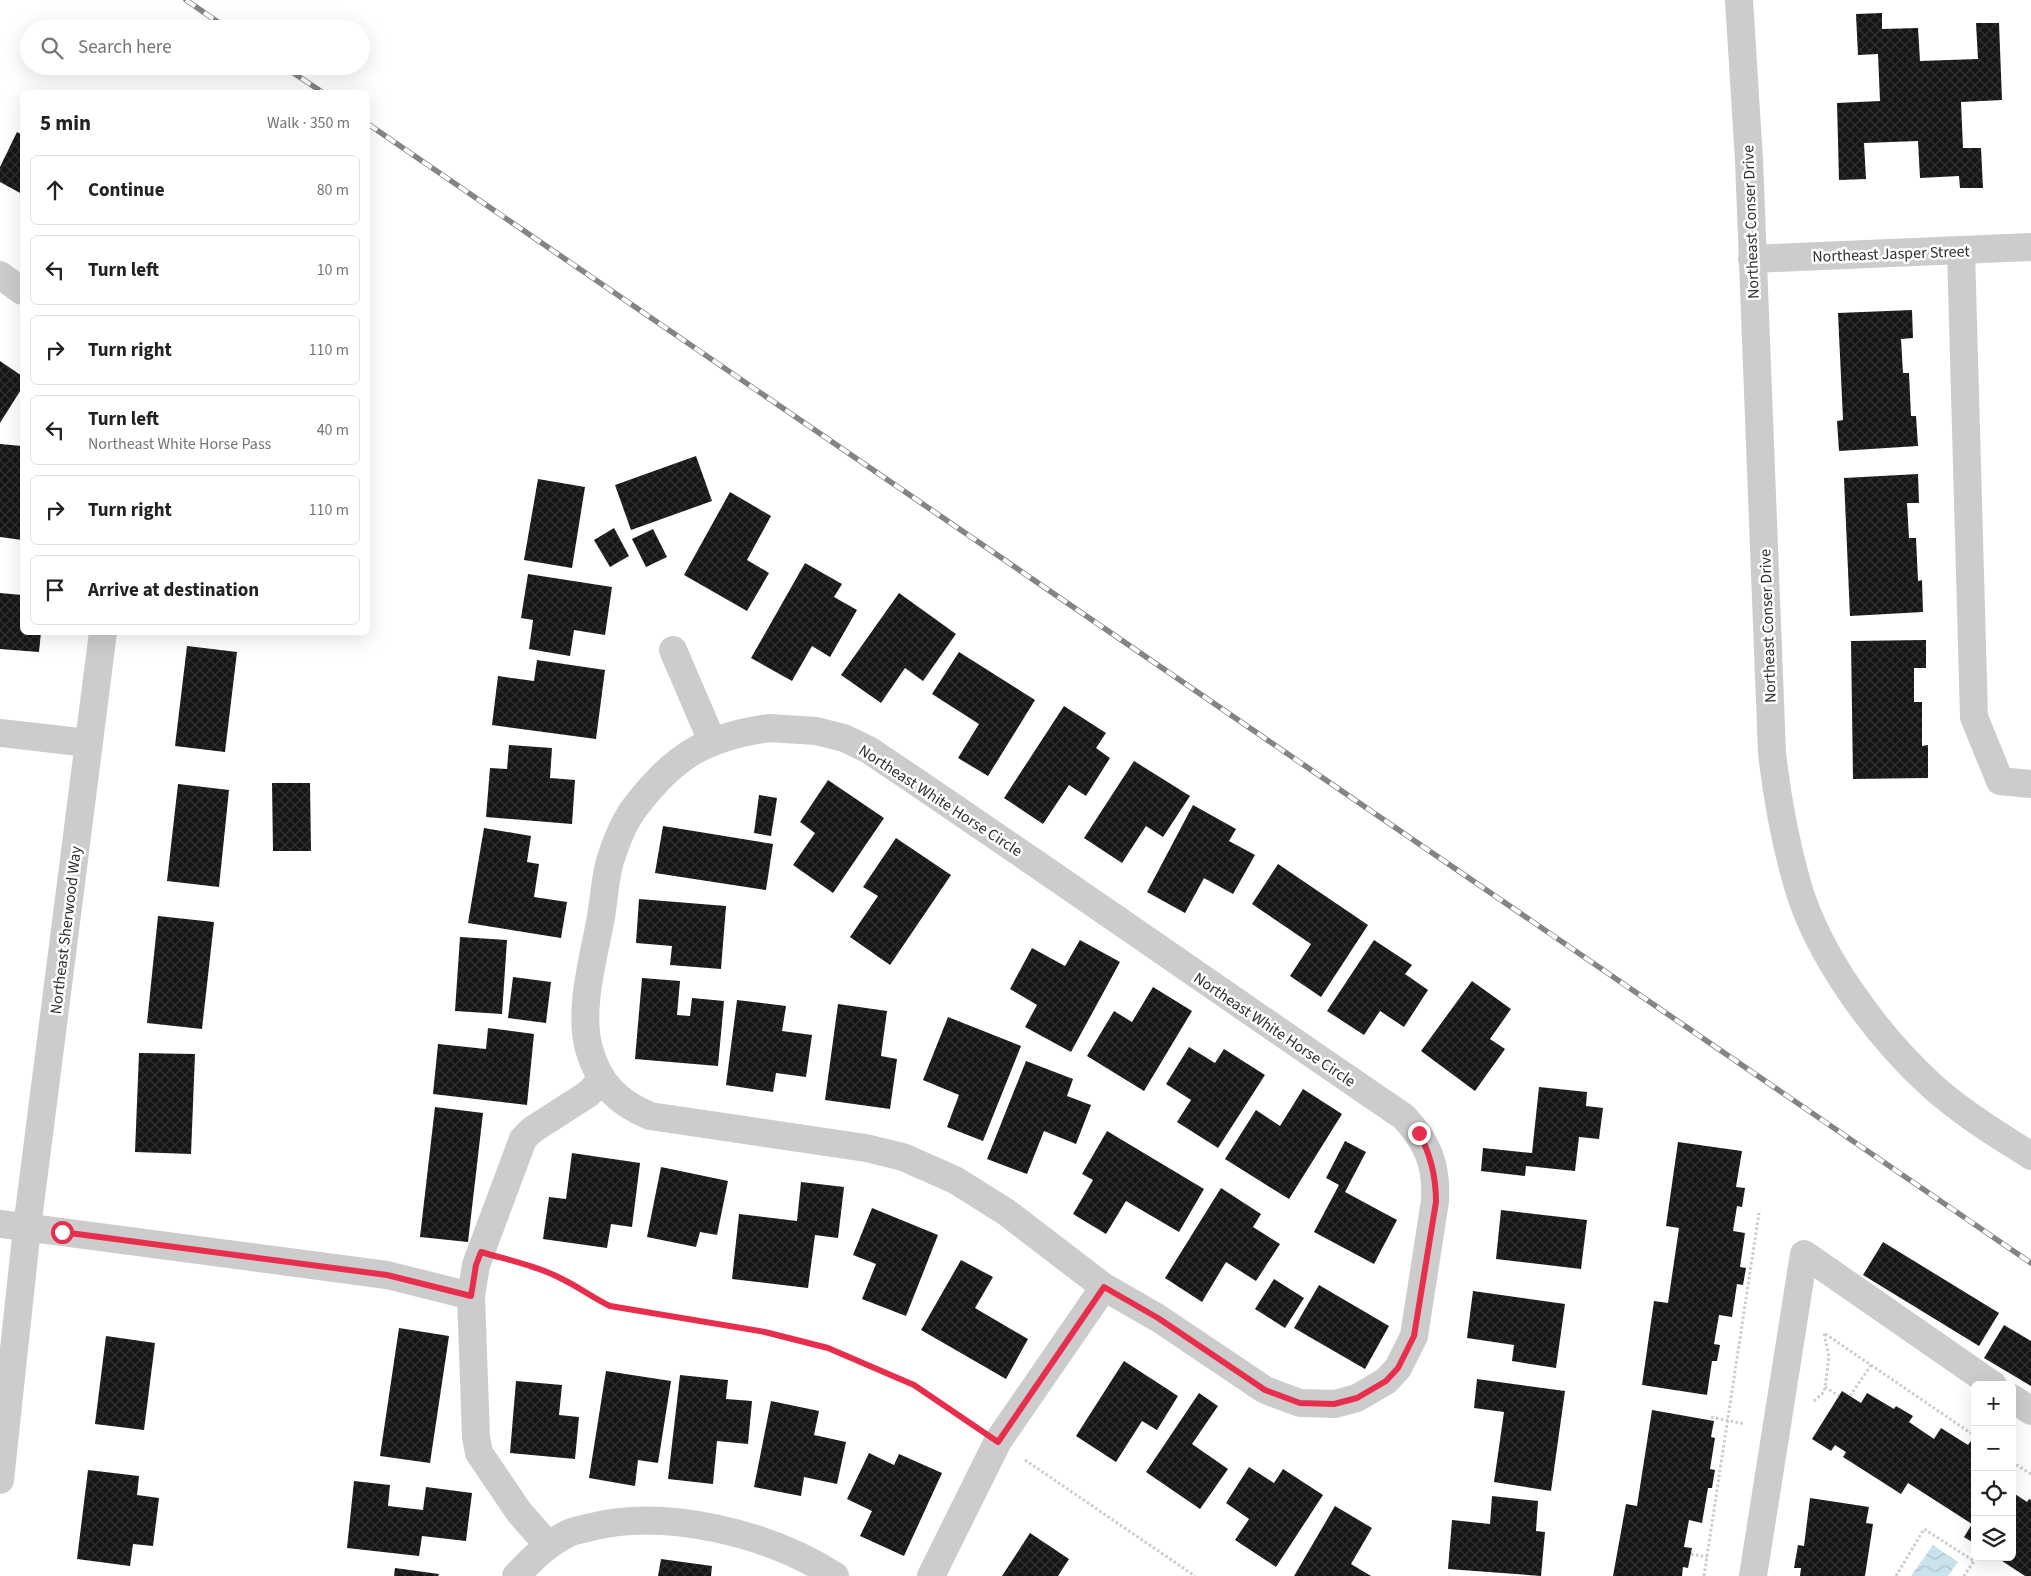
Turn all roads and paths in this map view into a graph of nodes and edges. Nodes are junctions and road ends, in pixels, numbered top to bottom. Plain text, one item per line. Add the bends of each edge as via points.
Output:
1 (1739, 0) edge
2 (2031, 247) edge
3 (1961, 250) junction
4 (1752, 259) junction
5 (0, 275) edge
6 (20, 290) edge
7 (104, 635) edge
8 (673, 650) dead end
9 (0, 733) edge
10 (712, 741) junction
11 (88, 742) junction
12 (2031, 784) edge
13 (602, 1080) junction
14 (2031, 1156) edge
15 (1759, 1213) dead end
16 (0, 1224) edge
17 (27, 1228) junction
18 (481, 1252) junction
19 (1104, 1287) junction
20 (471, 1296) junction
21 (1871, 1365) junction
22 (1987, 1381) edge
23 (1825, 1387) junction
24 (1839, 1396) dead end
25 (1850, 1396) dead end
26 (2016, 1401) edge
27 (1811, 1403) dead end
28 (2031, 1411) edge
29 (1711, 1417) dead end
30 (1726, 1420) junction
31 (1750, 1424) dead end
32 (1971, 1433) edge
33 (998, 1442) junction
34 (2016, 1465) edge
35 (2031, 1474) edge
36 (0, 1480) edge
37 (548, 1545) junction
38 (1691, 1554) dead end
39 (1707, 1557) junction
40 (516, 1576) edge
41 (835, 1576) edge
42 (931, 1576) edge
43 (1195, 1576) edge
44 (1704, 1576) edge
45 (1753, 1576) edge
46 (1896, 1576) edge
47 (1964, 1576) edge

1 - 4 street, Northeast Conser Drive
2 - 3 street, Northeast Jasper Street
3 - 4 street, Northeast Jasper Street
3 - 12 street via 1974,717 2000,781
4 - 14 street, Northeast Conser Drive via 1772,753 1778,805 1797,885 1817,934 1839,974 1881,1032 1932,1085 1970,1116
5 - 6 street
7 - 11 street, Northeast Sherwood Way
8 - 10 street
9 - 11 street
10 - 13 street, Northeast White Horse Circle via 664,772 634,807 610,862 586,1021 589,1048
10 - 19 street, Northeast White Horse Circle via 738,732 769,728 816,730 869,750 1404,1117 1430,1152 1436,1202 1414,1336 1398,1368 1386,1381 1357,1398 1334,1404 1300,1403 1265,1390 1158,1318
11 - 17 street, Northeast Sherwood Way
13 - 18 street via 588,1094 523,1139
13 - 19 street, Northeast White Horse Circle via 631,1108 650,1116 866,1148 903,1157 955,1180 1006,1212
15 - 30 path
16 - 17 street
17 - 20 street via 387,1275
17 - 36 street, Northeast Sherwood Way
18 - 20 street
18 - 33 path via 547,1272 610,1306 765,1332 828,1348 914,1385
19 - 33 street
20 - 37 street via 479,1453 519,1512
21 - 23 path via 1824,1333 1829,1357
21 - 25 path
21 - 32 path
22 - 45 street via 1804,1254
23 - 24 path
23 - 27 path via 1824,1392
26 - 28 street
29 - 30 path
30 - 31 path
30 - 39 path
33 - 42 street
33 - 43 path
34 - 35 path
37 - 40 street
37 - 41 street via 571,1532 609,1522 640,1520 700,1526 745,1536 792,1552
38 - 39 path
39 - 44 path
46 - 47 path via 1924,1529 1974,1561

